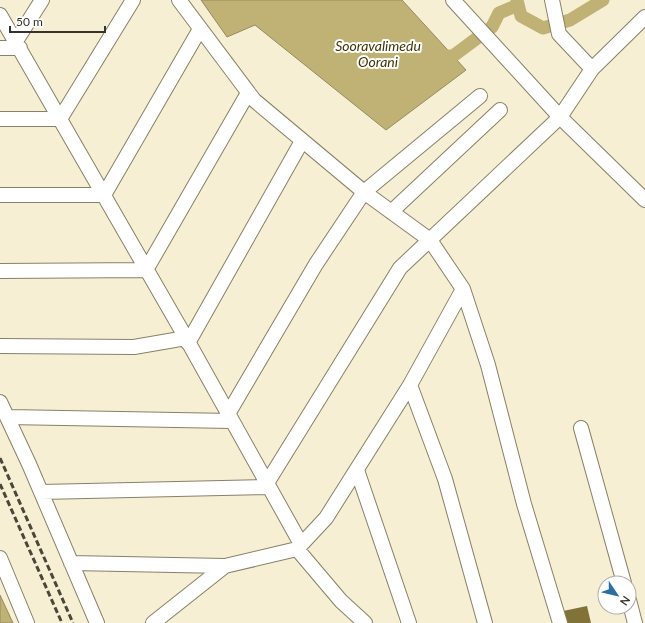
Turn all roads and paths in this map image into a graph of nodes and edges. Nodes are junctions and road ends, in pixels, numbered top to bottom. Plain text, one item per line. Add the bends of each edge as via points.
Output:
1 (42, 0) edge
2 (133, 0) edge
3 (179, 0) edge
4 (453, 0) edge
5 (552, 0) edge
6 (0, 15) edge
7 (645, 17) edge
8 (200, 29) junction
9 (18, 45) junction
10 (0, 48) edge
11 (592, 69) junction
12 (248, 93) junction
13 (480, 96) dead end
14 (500, 110) dead end
15 (560, 117) junction
16 (0, 119) edge
17 (60, 119) junction
18 (302, 140) junction
19 (364, 192) junction
20 (0, 195) edge
21 (104, 195) junction
22 (645, 200) edge
23 (391, 212) junction
24 (430, 240) junction
25 (146, 270) junction
26 (0, 271) edge
27 (463, 289) junction
28 (187, 341) junction
29 (0, 346) edge
30 (410, 385) junction
31 (0, 402) edge
32 (7, 417) junction
33 (230, 418) junction
34 (581, 428) dead end
35 (357, 470) junction
36 (268, 485) junction
37 (41, 492) junction
38 (299, 547) junction
39 (0, 558) edge
40 (71, 563) junction
41 (225, 566) junction
42 (622, 575) edge
43 (27, 623) edge
44 (97, 623) edge
45 (153, 623) edge
46 (364, 623) edge
47 (409, 623) edge
48 (485, 623) edge
49 (560, 623) edge

1 - 9 street
2 - 17 street
3 - 8 street
4 - 15 street
5 - 11 street via 559,34
6 - 9 street
7 - 11 street
8 - 12 street
8 - 21 street
9 - 10 street
9 - 17 street
11 - 15 street
12 - 18 street
12 - 25 street
13 - 19 street
14 - 23 street
15 - 22 street
15 - 24 street
16 - 17 street
17 - 21 street
18 - 19 street
18 - 28 street
19 - 23 street
19 - 33 street via 316,264
20 - 21 street
21 - 25 street
23 - 24 street
24 - 27 street
24 - 36 street via 400,268
25 - 26 street
25 - 28 street
27 - 30 street
27 - 49 street via 488,365 524,504
28 - 29 street via 134,347
28 - 33 street
30 - 35 street
30 - 48 street via 445,479
31 - 32 street
32 - 33 street
32 - 37 street
33 - 36 street
34 - 42 street
35 - 38 street via 326,518
35 - 47 street
36 - 37 street
36 - 38 street
37 - 40 street
38 - 41 street
38 - 46 street via 341,601
39 - 43 street
40 - 41 street
40 - 44 street
41 - 45 street

